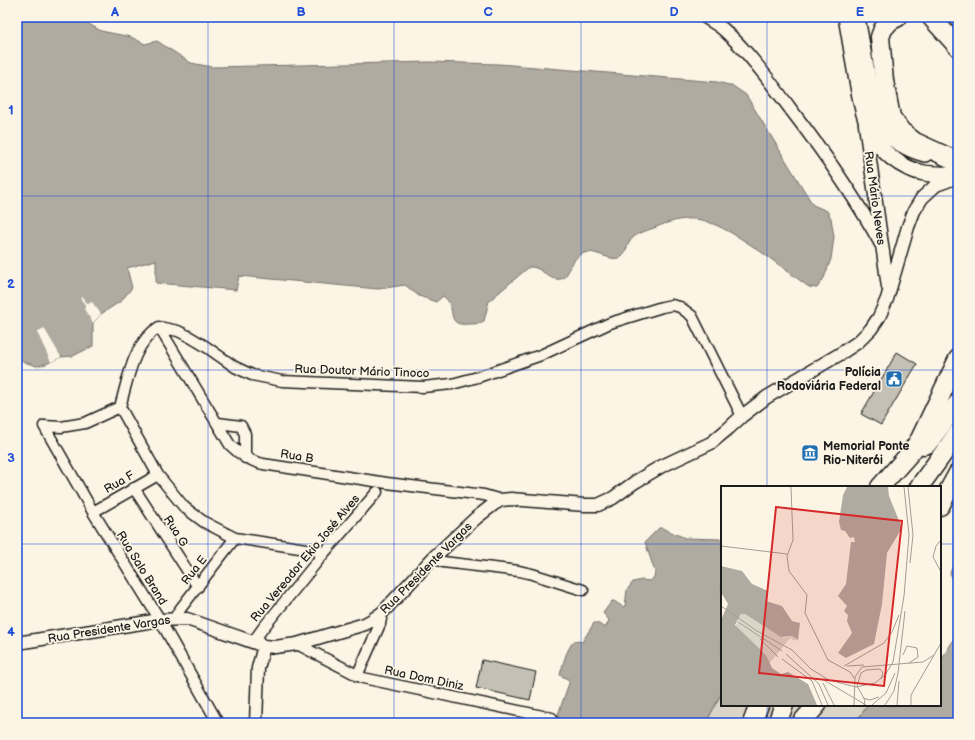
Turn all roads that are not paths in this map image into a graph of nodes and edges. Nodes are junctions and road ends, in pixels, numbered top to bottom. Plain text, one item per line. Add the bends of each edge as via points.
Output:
1 (705, 17) edge
2 (846, 17) edge
3 (857, 17) edge
4 (898, 17) edge
5 (919, 17) edge
6 (931, 17) edge
7 (953, 40) edge
8 (862, 105) junction
9 (954, 158) edge
10 (958, 174) edge
11 (958, 177) edge
12 (882, 246) junction
13 (889, 290) junction
14 (159, 327) junction
15 (958, 359) edge
16 (958, 387) edge
17 (958, 403) edge
18 (120, 407) junction
19 (742, 416) junction
20 (218, 423) junction
21 (958, 433) edge
22 (916, 445) junction
23 (245, 458) junction
24 (958, 473) edge
25 (158, 475) junction
26 (881, 486) edge
27 (920, 486) edge
28 (134, 488) junction
29 (377, 492) dead end
30 (501, 500) junction
31 (941, 504) edge
32 (93, 512) junction
33 (235, 538) junction
34 (325, 552) junction
35 (433, 558) junction
36 (198, 587) junction
37 (583, 590) dead end
38 (382, 613) junction
39 (174, 619) junction
40 (160, 620) junction
41 (17, 643) edge
42 (258, 644) junction
43 (297, 644) junction
44 (357, 676) junction
45 (759, 706) edge
46 (784, 706) edge
47 (816, 706) edge
48 (552, 718) dead end
49 (218, 723) edge
50 (256, 723) edge
51 (752, 723) edge
52 (777, 723) edge
53 (801, 723) edge

1 - 12 street via 723,29 776,89 832,164 868,219
2 - 8 main road
3 - 9 main road via 876,118 900,144 937,156
4 - 9 highway via 890,21 880,37 884,81 891,117 901,131 915,142
5 - 7 highway via 932,23
6 - 7 highway
8 - 10 main road via 876,142 895,160 924,173
8 - 12 street, Rua Mário Neves
11 - 13 street, Rua Mário Neves via 936,185 922,198 914,211
12 - 13 street, Rua Mário Neves
13 - 19 street, Rua Mário Neves via 879,317 858,342 767,397
14 - 18 street via 147,336 140,346
14 - 19 street, Rua Doutor Mário Tinoco via 178,331 190,337 235,367 252,375 288,382 423,387 452,384 478,377 541,355 610,323 672,305 680,307 692,316
14 - 20 street, Rua B
15 - 22 highway
16 - 22 highway
17 - 22 highway via 926,444
18 - 25 street
18 - 32 street, Rua Salo Brand via 85,423 61,427 44,426
19 - 30 street via 711,443 660,467 598,505
20 - 23 street, Rua B via 230,445
20 - 23 street via 241,426 245,434
21 - 27 highway
22 - 26 highway
23 - 30 street, Rua B via 263,464 484,494
24 - 31 highway
25 - 28 street, Rua F
25 - 33 street via 184,507 204,522
28 - 32 street, Rua F
28 - 36 street, Rua G
29 - 34 street, Rua Vereador Ekio José Alves
30 - 35 street, Rua Presidente Vargas via 476,518
32 - 40 street, Rua Salo Brand
33 - 34 street
33 - 36 street, Rua E
34 - 42 street, Rua Vereador Ekio José Alves via 263,628
35 - 37 street via 443,562 526,572
35 - 38 street, Rua Presidente Vargas
36 - 39 street, Rua E
38 - 43 street, Rua Presidente Vargas via 365,624
38 - 44 street via 380,624
39 - 40 street, Rua Presidente Vargas
39 - 42 street, Rua Presidente Vargas via 187,619
40 - 41 street, Rua Presidente Vargas
40 - 49 street, Rua Salo Brand
42 - 43 street, Rua Presidente Vargas via 275,647
42 - 50 street
43 - 44 street, Rua Dom Diniz
44 - 48 street, Rua Dom Diniz
45 - 51 highway
46 - 52 highway
47 - 53 highway

